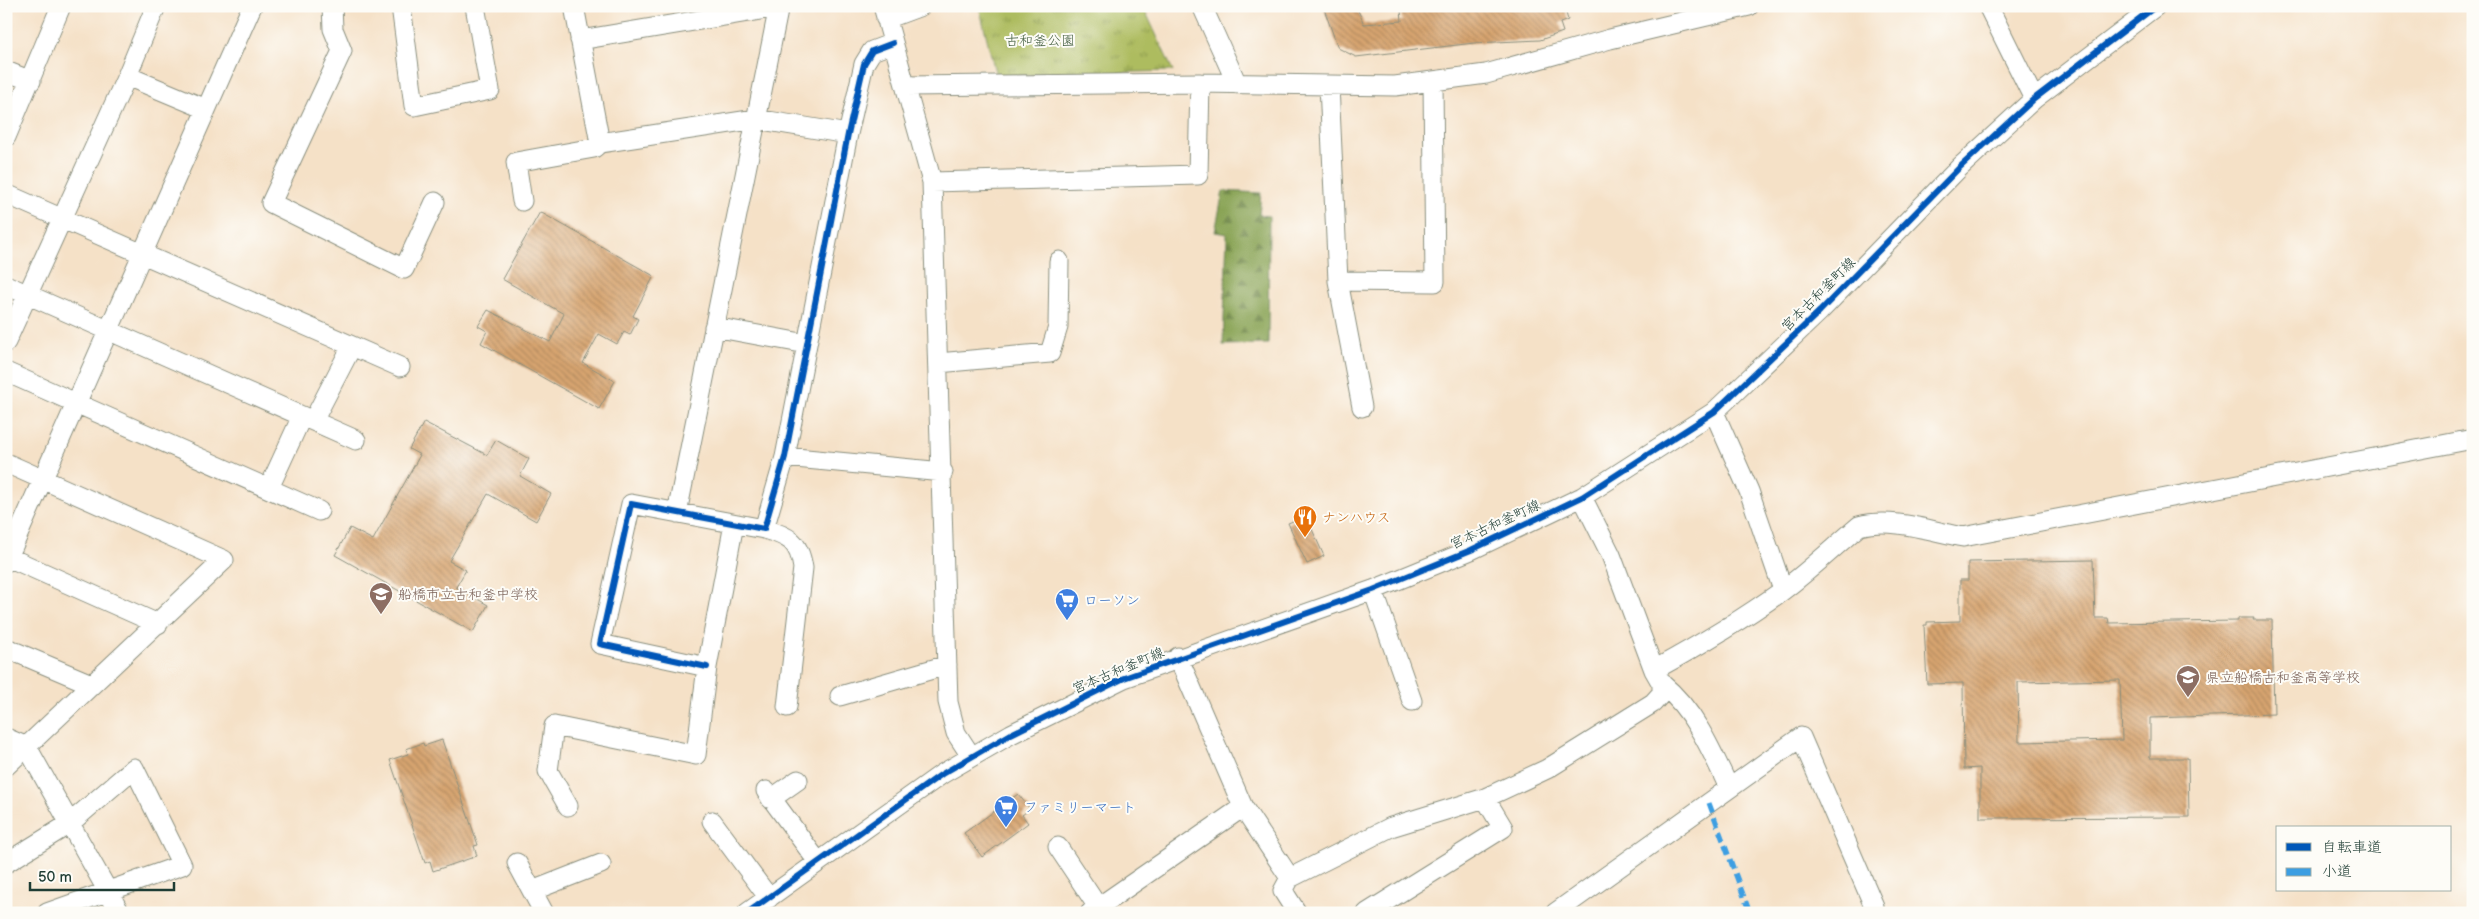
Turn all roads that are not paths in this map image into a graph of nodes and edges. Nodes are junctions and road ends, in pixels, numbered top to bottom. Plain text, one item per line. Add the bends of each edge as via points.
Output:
1 (62, 6) edge
2 (156, 6) edge
3 (252, 6) edge
4 (332, 6) edge
5 (401, 6) edge
6 (475, 6) edge
7 (574, 6) edge
8 (921, 6) edge
9 (1202, 6) edge
10 (1749, 6) edge
11 (1988, 6) edge
12 (2156, 6) edge
13 (778, 7) edge
14 (884, 13) edge
15 (580, 40) junction
16 (893, 43) junction
17 (6, 70) edge
18 (127, 76) junction
19 (30, 80) junction
20 (1433, 81) junction
21 (1200, 83) junction
22 (1237, 84) junction
23 (1329, 85) junction
24 (906, 86) junction
25 (2034, 99) junction
26 (206, 109) junction
27 (756, 119) junction
28 (848, 134) junction
29 (6, 137) edge
30 (600, 143) junction
31 (932, 182) junction
32 (6, 194) edge
33 (522, 201) dead end
34 (435, 202) dead end
35 (63, 220) junction
36 (142, 254) junction
37 (1059, 261) dead end
38 (1338, 280) junction
39 (6, 285) edge
40 (28, 294) junction
41 (714, 327) junction
42 (108, 330) junction
43 (6, 342) edge
44 (807, 344) junction
45 (352, 346) junction
46 (938, 363) junction
47 (400, 367) dead end
48 (6, 372) edge
49 (77, 404) junction
50 (1362, 406) dead end
51 (1714, 412) junction
52 (308, 419) junction
53 (2473, 439) edge
54 (356, 440) dead end
55 (785, 457) junction
56 (6, 463) edge
57 (943, 472) junction
58 (44, 479) junction
59 (269, 488) junction
60 (1582, 497) junction
61 (319, 510) dead end
62 (677, 513) junction
63 (734, 524) junction
64 (764, 530) junction
65 (7, 559) edge
66 (1373, 590) junction
67 (1783, 590) junction
68 (158, 624) junction
69 (6, 648) edge
70 (1178, 658) junction
71 (947, 664) junction
72 (707, 667) junction
73 (1658, 677) junction
74 (91, 684) junction
75 (840, 696) dead end
76 (1412, 701) dead end
77 (786, 707) dead end
78 (6, 738) edge
79 (26, 747) junction
80 (970, 756) junction
81 (6, 766) edge
82 (798, 780) dead end
83 (1729, 788) junction
84 (1485, 798) junction
85 (568, 806) dead end
86 (1243, 807) junction
87 (712, 821) dead end
88 (69, 824) junction
89 (1058, 847) dead end
90 (818, 862) junction
91 (6, 863) edge
92 (517, 863) dead end
93 (601, 864) dead end
94 (1290, 878) junction
95 (108, 891) junction
96 (532, 891) junction
97 (767, 904) edge
98 (1874, 906) dead end
99 (1094, 910) edge
100 (47, 913) edge
101 (120, 913) edge
102 (544, 913) edge
103 (747, 913) edge
104 (1297, 913) edge
105 (1367, 913) edge
106 (1555, 913) edge

1 - 19 street
2 - 18 street
3 - 26 street
4 - 34 street via 333,29 342,51 271,203 404,269
5 - 6 street via 414,106 490,90
7 - 15 street
8 - 14 street
9 - 22 street
10 - 20 street via 1486,74
11 - 25 street
12 - 25 street, 宮本古和釜町線
13 - 15 street
13 - 27 street
14 - 16 street
15 - 30 street
16 - 24 street
16 - 28 street via 872,51 864,64
17 - 19 street
18 - 26 street
18 - 35 street
19 - 29 street
20 - 23 street via 1395,86
20 - 38 street via 1435,282
21 - 22 street
21 - 24 street
21 - 31 street via 1198,175
22 - 23 street
23 - 38 street
24 - 31 street
25 - 51 street, 宮本古和釜町線 via 1960,167 1820,311
26 - 36 street
27 - 28 street
27 - 30 street
27 - 41 street
28 - 44 street
30 - 33 street via 594,148 516,162
31 - 46 street
32 - 35 street
35 - 36 street
35 - 40 street
36 - 42 street
36 - 45 street
37 - 46 street via 1058,327 1050,353
38 - 50 street
39 - 40 street
40 - 42 street
40 - 43 street
41 - 44 street
41 - 62 street
42 - 49 street
42 - 52 street
44 - 55 street
45 - 47 street
45 - 52 street
46 - 57 street
48 - 49 street
49 - 58 street
49 - 59 street
51 - 60 street, 宮本古和釜町線
51 - 67 street via 1749,491
52 - 54 street
52 - 59 street
53 - 67 street via 1963,537 1873,522 1859,526
55 - 57 street
55 - 64 street
56 - 58 street
57 - 71 street
58 - 65 street
58 - 68 street via 224,560
59 - 61 street
60 - 66 street, 宮本古和釜町線 via 1471,550
60 - 73 street via 1612,555
62 - 63 street
62 - 72 street via 632,504 600,644
63 - 64 street
63 - 72 street
64 - 77 street via 783,535 794,544 801,553 803,568
65 - 68 street
66 - 70 street, 宮本古和釜町線
66 - 76 street
67 - 73 street via 1695,648
68 - 74 street
69 - 74 street
70 - 80 street, 宮本古和釜町線 via 1124,678
70 - 86 street
71 - 75 street
71 - 80 street via 951,717 956,733
72 - 85 street via 696,755 554,726 548,772
73 - 83 street via 1678,697 1709,746
73 - 84 street via 1662,693 1654,703 1547,769
74 - 79 street
78 - 79 street
79 - 81 street
79 - 88 street
80 - 90 street, 宮本古和釜町線
82 - 90 street via 769,795
83 - 98 street via 1801,737
83 - 106 street
84 - 94 street via 1391,826
84 - 105 street via 1504,828
86 - 94 street
86 - 99 street
87 - 97 street
88 - 91 street
88 - 95 street
88 - 95 street via 134,768 182,865
89 - 99 street
90 - 97 street, 宮本古和釜町線
92 - 96 street
93 - 96 street
94 - 104 street via 1283,891
95 - 100 street
95 - 101 street
96 - 102 street
97 - 103 street, 宮本古和釜町線

